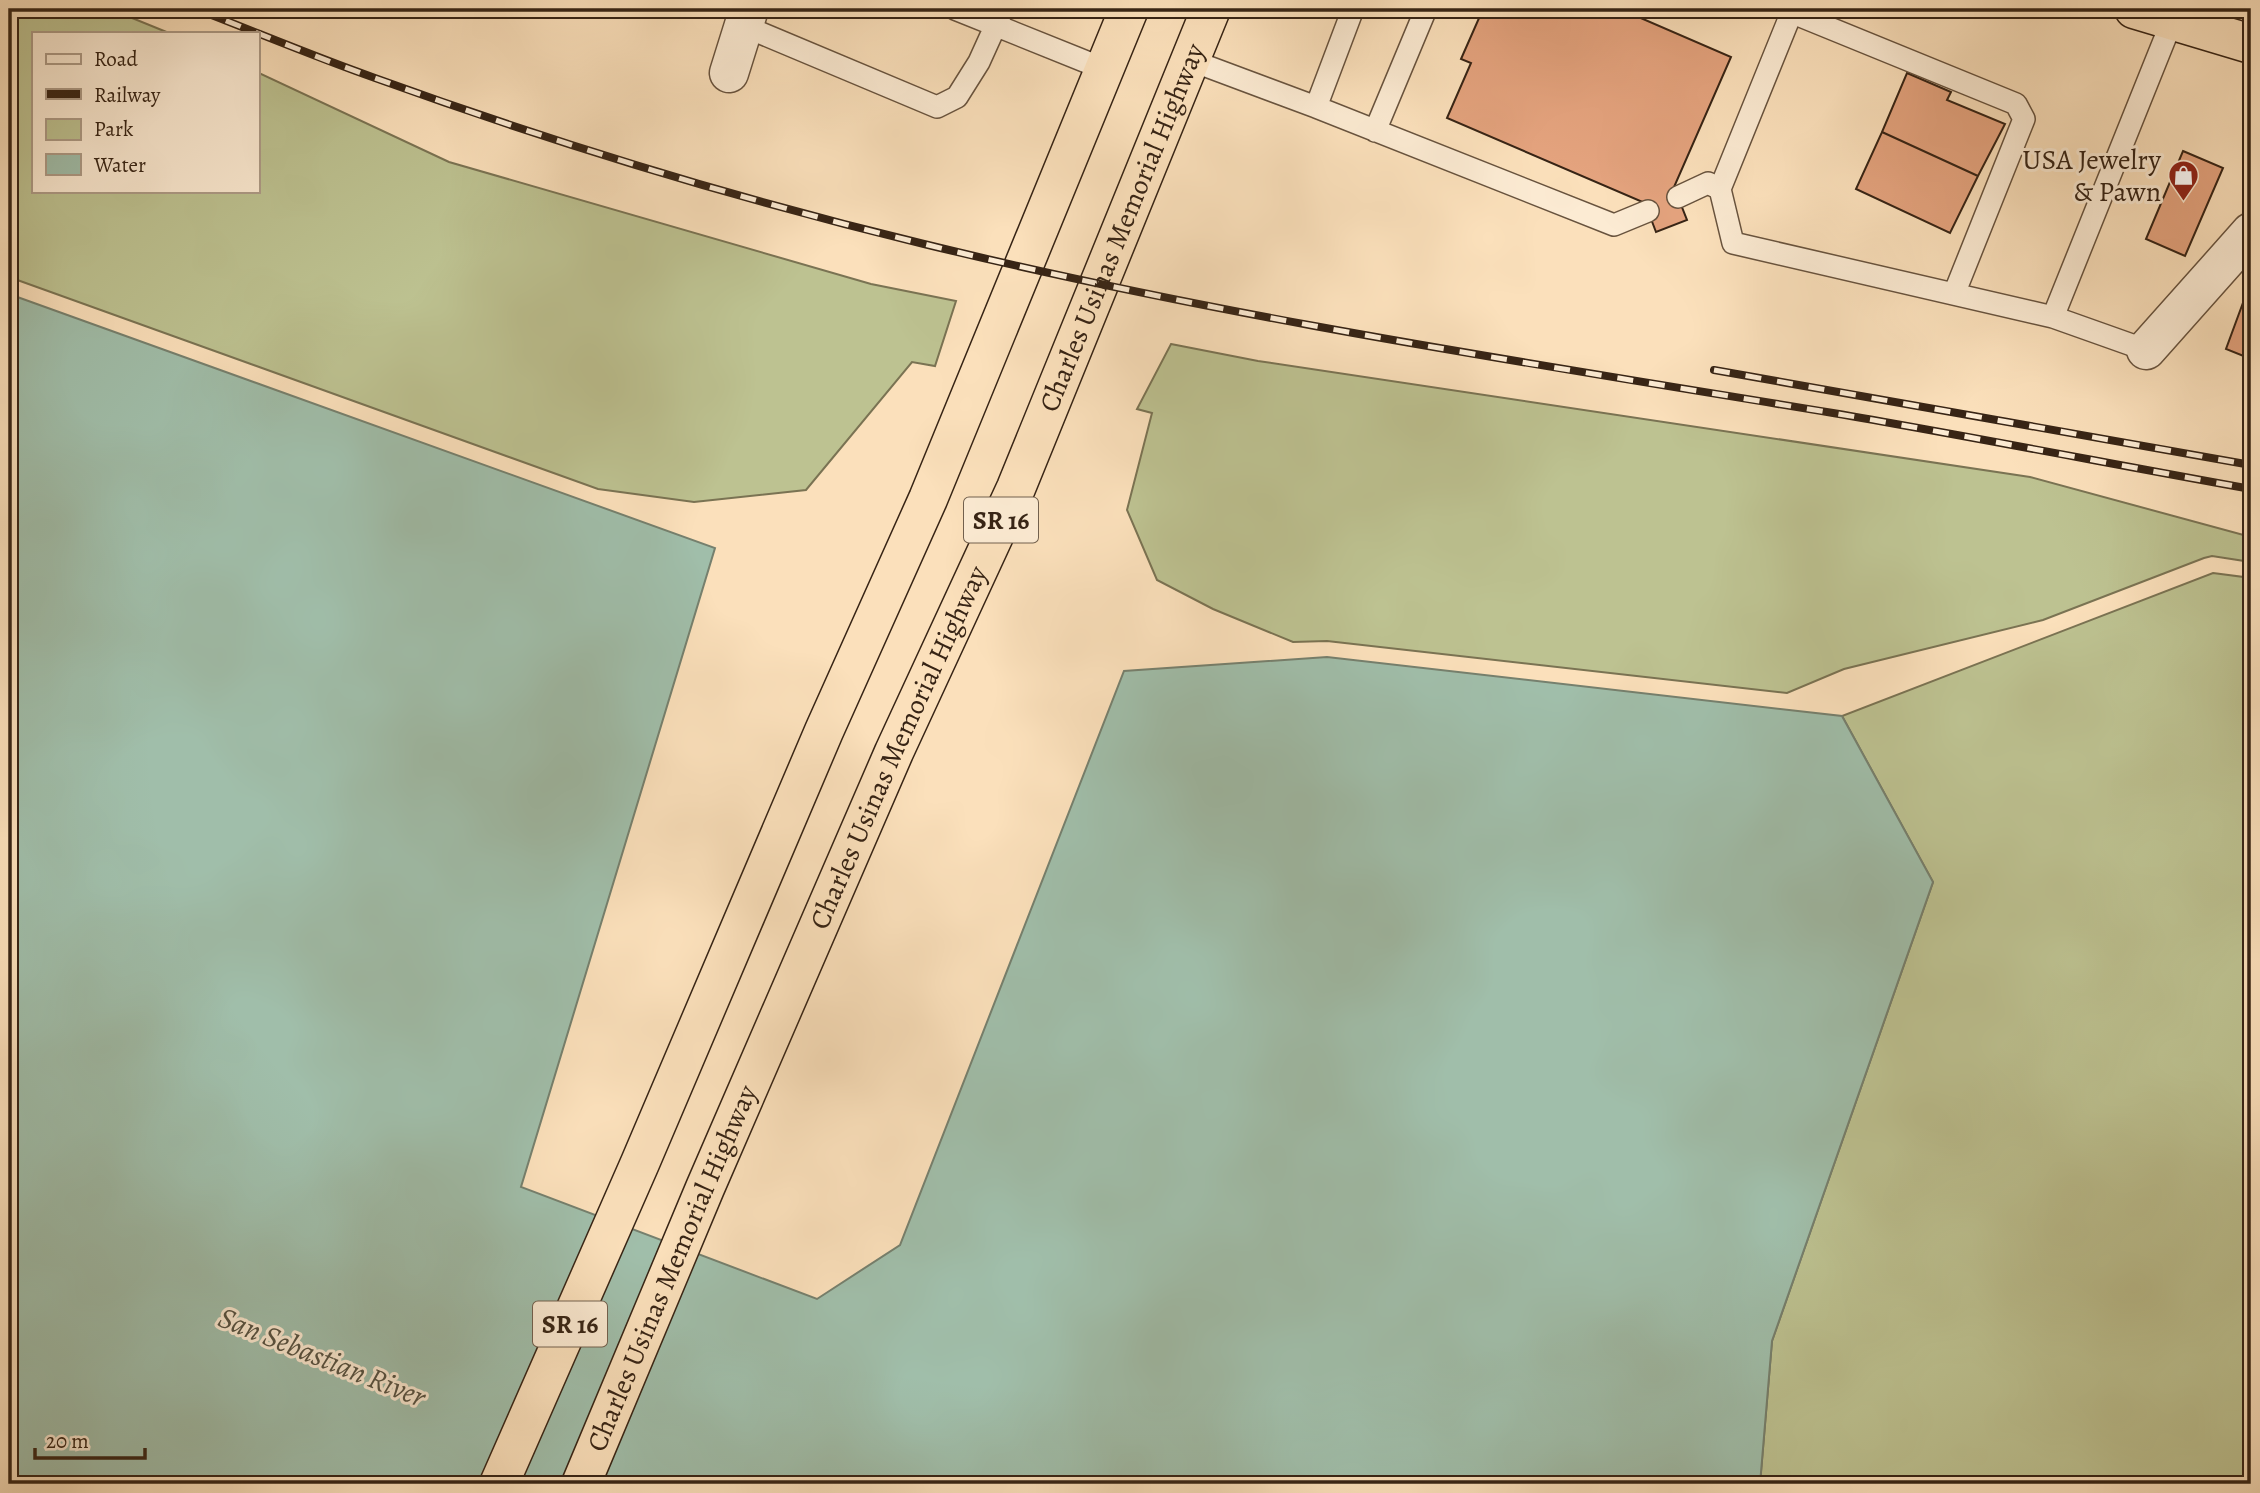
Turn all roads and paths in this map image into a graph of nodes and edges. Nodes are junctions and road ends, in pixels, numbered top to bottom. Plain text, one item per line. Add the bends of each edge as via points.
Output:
1 (955, 9) edge
2 (1129, 9) edge
3 (1211, 9) edge
4 (1353, 9) edge
5 (1426, 9) edge
6 (2134, 9) edge
7 (1789, 10) edge
8 (746, 17) edge
9 (999, 17) edge
10 (2172, 21) junction
11 (2251, 44) edge
12 (1190, 60) junction
13 (1104, 69) junction
14 (729, 73) dead end
15 (1316, 107) junction
16 (1375, 131) junction
17 (1720, 189) junction
18 (1678, 197) dead end
19 (1647, 211) dead end
20 (2251, 232) edge
21 (1954, 295) junction
22 (2053, 317) junction
23 (2147, 350) joint
24 (499, 1484) edge
25 (581, 1484) edge

1 - 9 lane
2 - 13 highway, SR 16
3 - 12 highway, Charles Usinas Memorial Highway / SR 16
4 - 15 lane
5 - 16 lane
6 - 10 highway
7 - 17 lane
7 - 21 lane via 2016,104 2024,119
8 - 9 lane via 937,107 957,97
8 - 14 street
9 - 13 lane
10 - 11 highway
10 - 22 lane
12 - 15 lane
12 - 25 highway, Charles Usinas Memorial Highway / SR 16 via 1016,488 894,752
13 - 24 highway, SR 16 via 928,499
15 - 16 lane
16 - 19 lane via 1614,225
17 - 18 lane via 1708,183
17 - 21 lane via 1733,243
20 - 23 street
21 - 22 lane
22 - 23 lane

